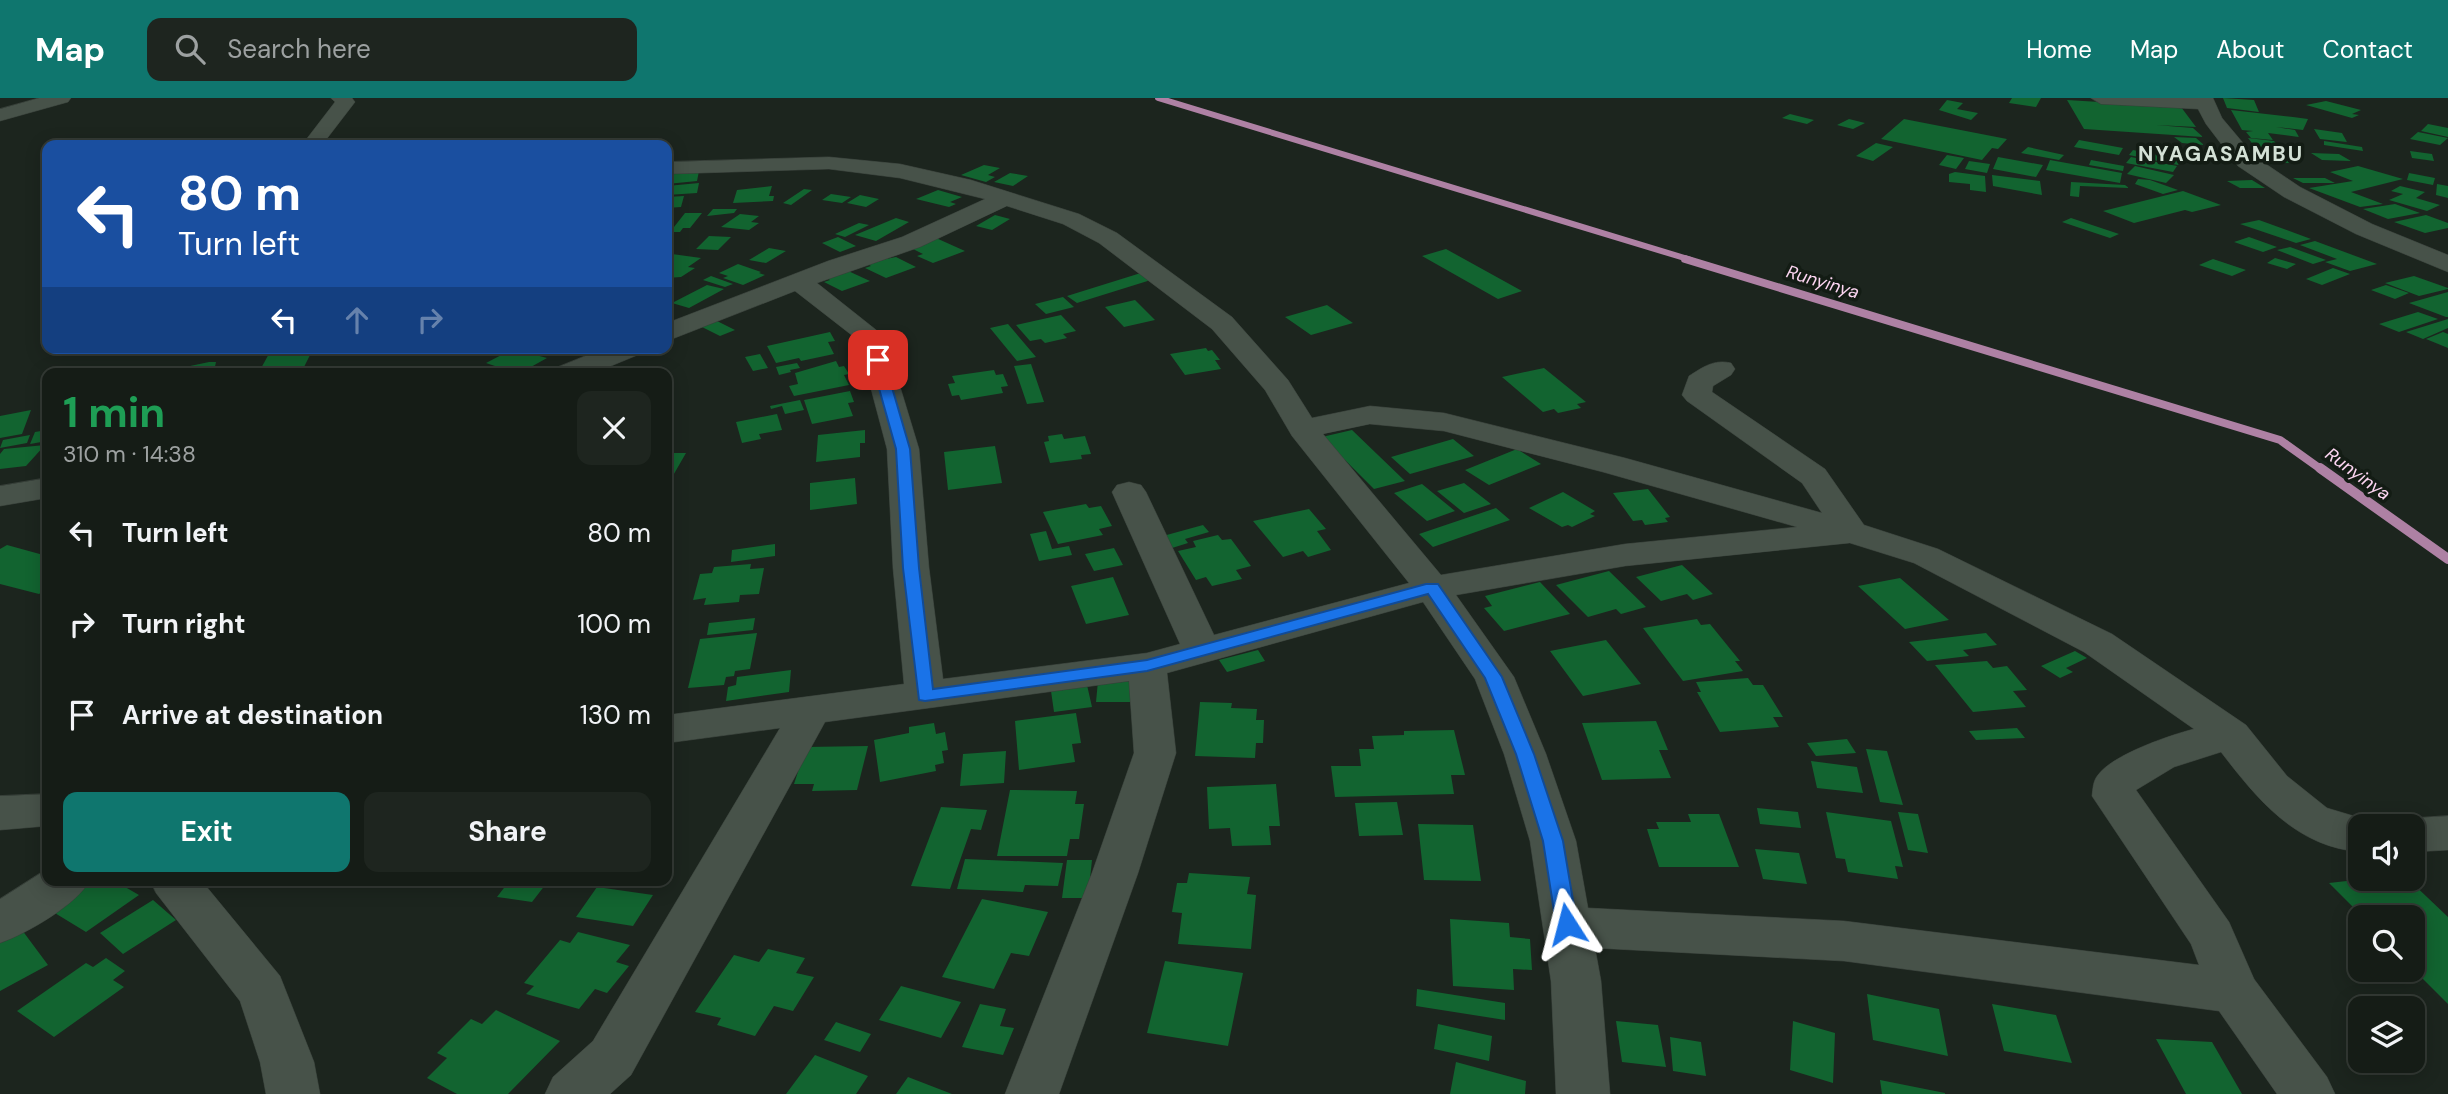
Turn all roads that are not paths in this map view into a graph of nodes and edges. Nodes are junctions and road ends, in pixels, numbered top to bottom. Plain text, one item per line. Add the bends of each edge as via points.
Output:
1 (61, 98) edge
2 (341, 98) edge
3 (2101, 98) edge
4 (2204, 101) edge
5 (0, 115) edge
6 (316, 140) edge
7 (672, 168) edge
8 (1006, 198) junction
9 (2448, 264) edge
10 (798, 281) junction
11 (672, 331) edge
12 (618, 354) edge
13 (592, 368) edge
14 (1721, 369) dead end
15 (1303, 429) junction
16 (42, 489) edge
17 (1129, 492) dead end
18 (0, 496) edge
19 (1852, 532) junction
20 (1432, 588) junction
21 (1202, 650) junction
22 (1147, 666) junction
23 (925, 695) junction
24 (810, 710) junction
25 (672, 728) edge
26 (2231, 736) junction
27 (42, 810) edge
28 (0, 813) edge
29 (2448, 833) edge
30 (2348, 834) edge
31 (2425, 834) edge
32 (58, 886) edge
33 (178, 886) edge
34 (0, 923) edge
35 (1567, 924) junction
36 (2234, 991) junction
37 (293, 1094) edge
38 (572, 1094) edge
39 (1032, 1094) edge
40 (1583, 1094) edge
41 (2308, 1094) edge

1 - 5 street
2 - 6 street via 345,102
3 - 4 street
4 - 9 street via 2246,162 2364,229
7 - 8 street via 829,163 900,171
8 - 10 street via 911,242
8 - 15 street via 1071,219 1142,260 1222,323 1278,386
10 - 11 street
10 - 23 street via 871,337 903,449
12 - 13 street
14 - 19 street via 1699,382 1697,395 1814,477
15 - 19 street via 1370,415 1444,422
15 - 20 street
16 - 18 street
17 - 21 street
19 - 20 street via 1625,555
19 - 26 street via 1926,556 2098,643
20 - 21 street
20 - 35 street via 1494,677 1525,754 1553,841
21 - 22 street
22 - 23 street
22 - 39 street via 1155,752
23 - 24 street
24 - 25 street
24 - 38 street via 612,1058
26 - 30 street via 2272,787 2311,820
26 - 36 street via 2160,756 2115,783 2114,796 2212,936
27 - 28 street
29 - 31 street
32 - 34 street
33 - 37 street via 262,991
35 - 36 street via 1603,930 1844,941
35 - 40 street via 1576,981
36 - 41 street

